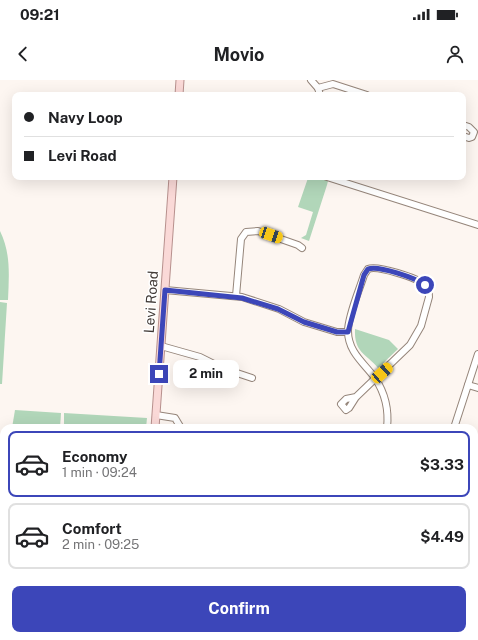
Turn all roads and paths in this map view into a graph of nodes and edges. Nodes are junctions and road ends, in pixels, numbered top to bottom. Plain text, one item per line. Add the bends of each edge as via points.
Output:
1 (180, 80) edge
2 (310, 80) edge
3 (179, 92) edge
4 (319, 92) edge
5 (358, 92) edge
6 (466, 126) edge
7 (466, 137) edge
8 (173, 180) edge
9 (336, 180) edge
10 (478, 225) edge
11 (302, 248) dead end
12 (165, 290) junction
13 (236, 296) junction
14 (348, 332) junction
15 (161, 346) junction
16 (478, 354) edge
17 (252, 378) dead end
18 (375, 379) junction
19 (468, 385) junction
20 (478, 388) edge
21 (356, 397) dead end
22 (156, 415) junction
23 (155, 424) edge
24 (179, 424) edge
25 (388, 424) edge
26 (455, 424) edge

1 - 3 main road
2 - 4 street
4 - 5 street via 333,84
6 - 7 street via 474,132 472,137
8 - 12 main road, Levi Road
9 - 10 street
11 - 13 street via 258,230 246,232 241,239
12 - 13 street
12 - 15 main road, Levi Road
13 - 14 street via 278,309 304,322 337,332
14 - 18 street via 353,351
14 - 18 street via 368,269 377,267 418,281 427,289 429,301 415,338 405,352
15 - 17 street via 200,357
15 - 22 main road, Levi Road
16 - 19 street
18 - 21 street
18 - 25 street via 386,403
19 - 20 street
19 - 26 street
22 - 23 main road, Levi Road
22 - 24 street via 175,418

